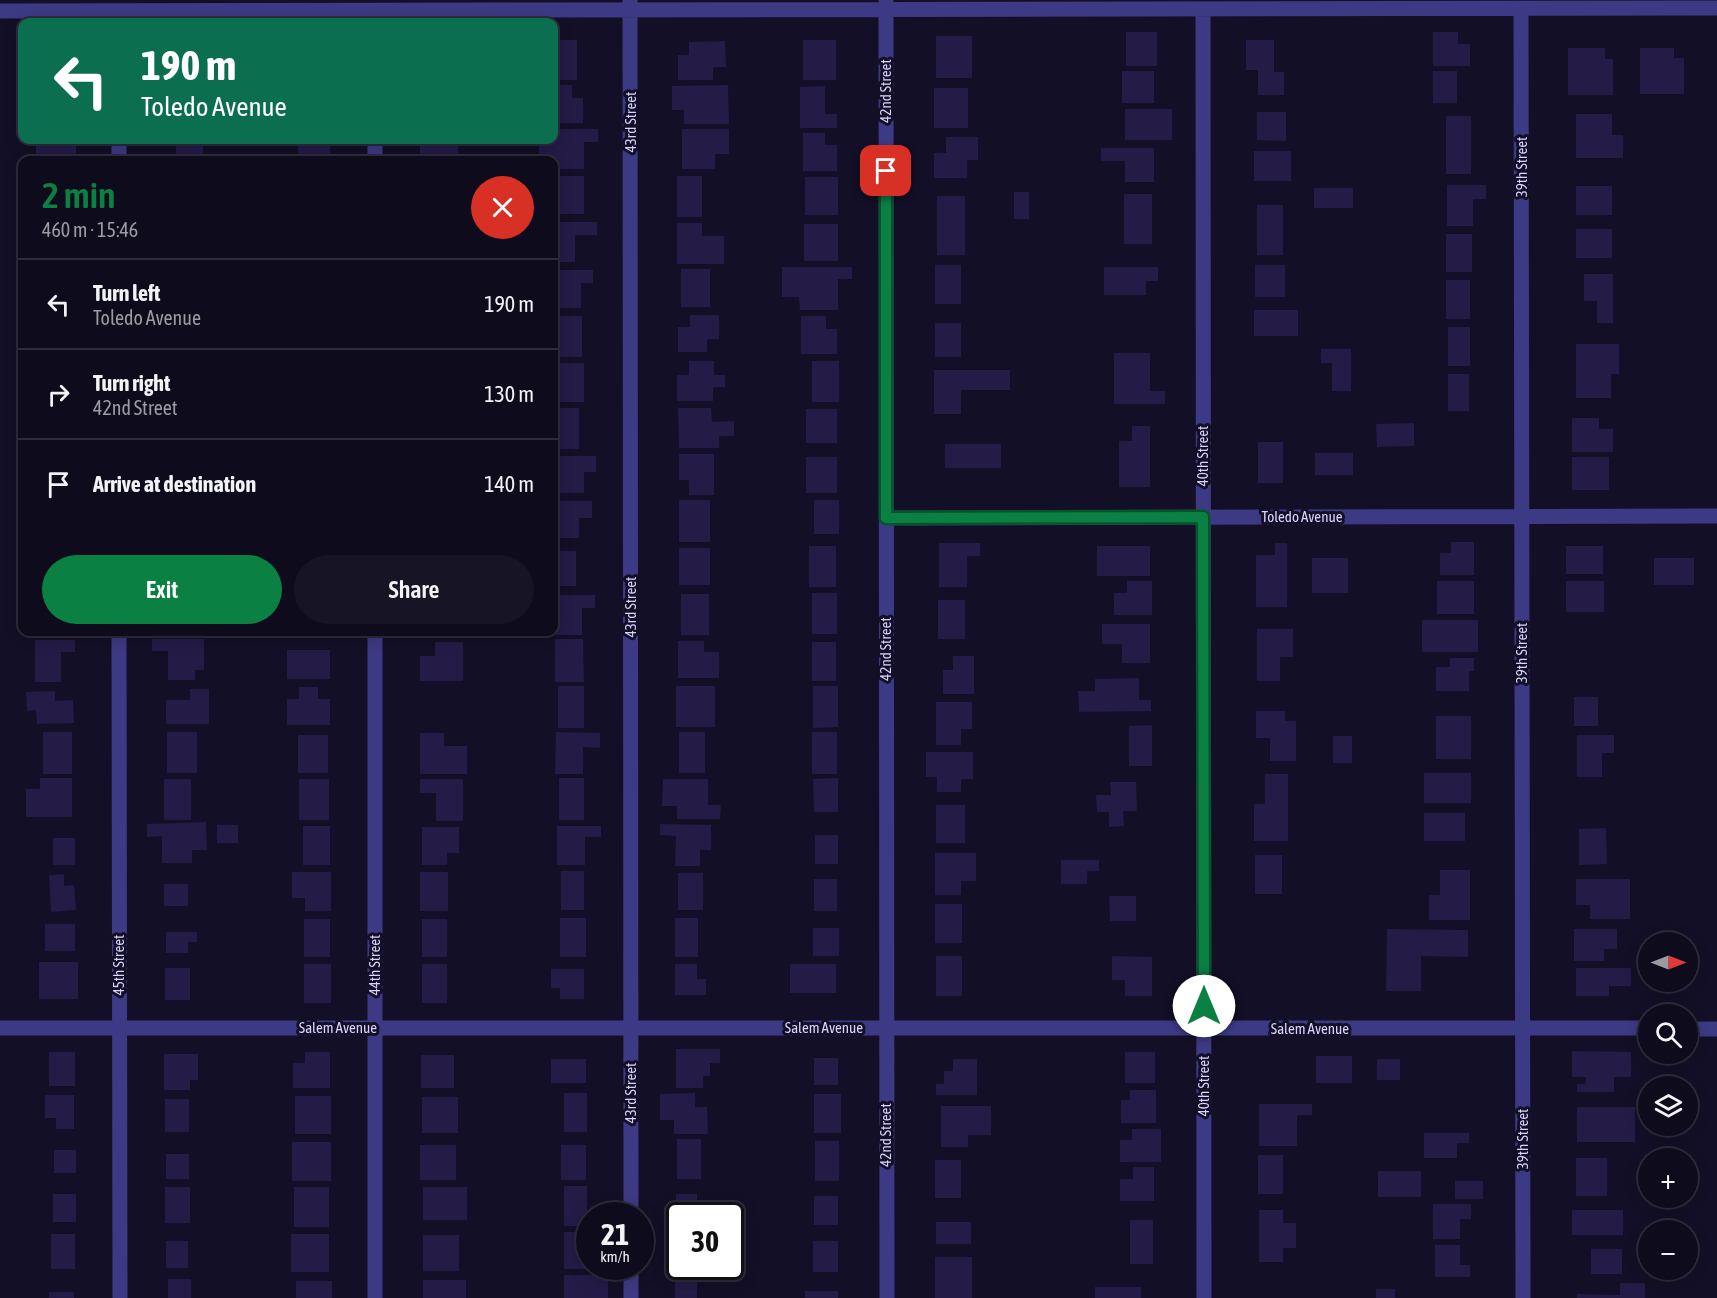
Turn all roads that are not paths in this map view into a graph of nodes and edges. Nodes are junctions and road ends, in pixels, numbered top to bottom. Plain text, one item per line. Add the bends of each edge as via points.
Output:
1 (1651, 4) edge
2 (630, 5) edge
3 (886, 5) edge
4 (1139, 5) edge
5 (1394, 5) edge
6 (1717, 8) edge
7 (1203, 9) junction
8 (1521, 9) junction
9 (0, 11) edge
10 (119, 11) edge
11 (375, 11) edge
12 (1717, 516) edge
13 (1203, 517) junction
14 (1522, 517) junction
15 (886, 518) junction
16 (119, 636) edge
17 (375, 636) edge
18 (1523, 1027) junction
19 (0, 1028) edge
20 (119, 1028) junction
21 (375, 1028) junction
22 (631, 1028) junction
23 (886, 1028) junction
24 (1638, 1028) edge
25 (1204, 1029) junction
26 (1698, 1029) edge
27 (1717, 1029) edge
28 (631, 1202) edge
29 (631, 1280) edge
30 (120, 1298) edge
31 (375, 1298) edge
32 (631, 1298) edge
33 (886, 1298) edge
34 (1204, 1298) edge
35 (1523, 1298) edge

1 - 6 street
1 - 8 street
2 - 3 street
2 - 11 street
2 - 22 street, 43rd Street
3 - 4 street
3 - 15 street, 42nd Street
4 - 7 street
5 - 7 street
5 - 8 street
7 - 13 street, 40th Street
8 - 14 street, 39th Street
9 - 10 street
10 - 11 street
12 - 14 street, Toledo Avenue
13 - 14 street, Toledo Avenue
13 - 15 street, Toledo Avenue
13 - 25 street, 40th Street
14 - 18 street, 39th Street
15 - 23 street, 42nd Street
16 - 20 street, 45th Street
17 - 21 street, 44th Street
18 - 24 street, Salem Avenue
18 - 25 street, Salem Avenue
18 - 35 street, 39th Street
19 - 20 street, Salem Avenue
20 - 21 street, Salem Avenue
20 - 30 street, 45th Street
21 - 22 street, Salem Avenue
21 - 31 street, 44th Street
22 - 23 street, Salem Avenue
22 - 28 street, 43rd Street
23 - 25 street, Salem Avenue
23 - 33 street, 42nd Street
25 - 34 street, 40th Street
26 - 27 street
29 - 32 street

